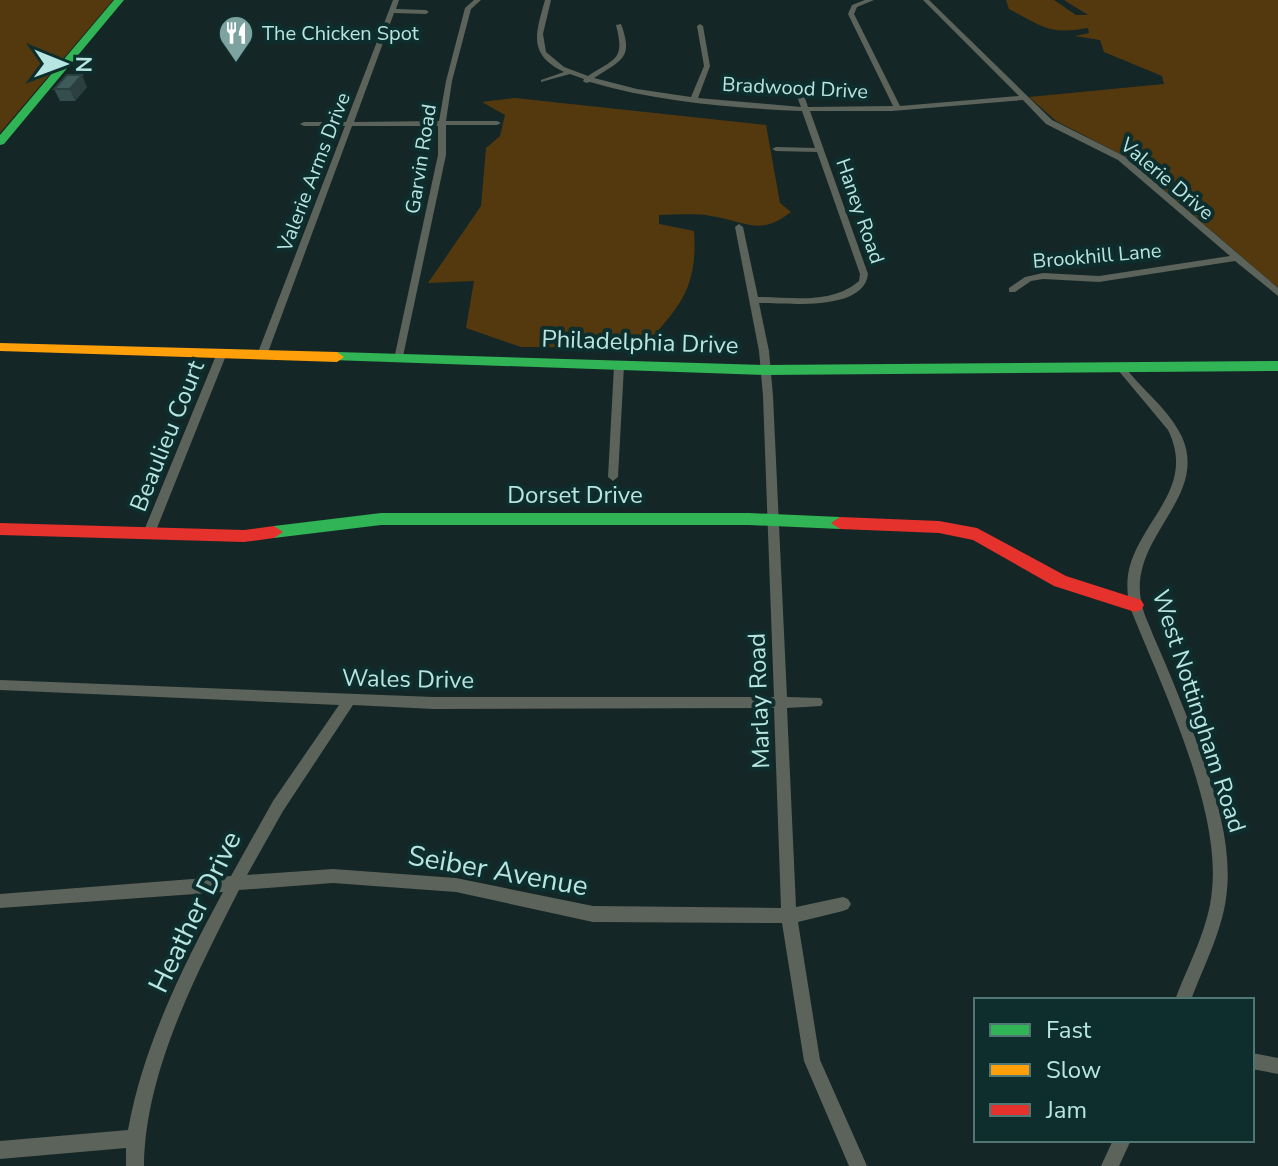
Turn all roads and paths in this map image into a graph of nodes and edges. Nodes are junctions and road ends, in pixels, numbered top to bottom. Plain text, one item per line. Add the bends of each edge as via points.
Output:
1 (119, 0) edge
2 (396, 0) edge
3 (478, 0) edge
4 (548, 0) edge
5 (871, 0) edge
6 (926, 0) edge
7 (391, 11) junction
8 (426, 12) dead end
9 (619, 25) dead end
10 (700, 26) dead end
11 (567, 73) junction
12 (543, 81) dead end
13 (586, 81) junction
14 (798, 89) dead end
15 (694, 98) junction
16 (1024, 98) junction
17 (897, 108) junction
18 (806, 109) junction
19 (442, 123) junction
20 (497, 123) dead end
21 (304, 124) dead end
22 (349, 124) junction
23 (0, 142) edge
24 (776, 149) dead end
25 (820, 150) junction
26 (739, 227) dead end
27 (1236, 258) junction
28 (1012, 290) dead end
29 (1278, 293) edge
30 (753, 300) junction
31 (0, 347) edge
32 (222, 353) junction
33 (262, 355) junction
34 (399, 359) junction
35 (619, 366) junction
36 (1278, 366) edge
37 (1121, 368) junction
38 (764, 370) junction
39 (613, 477) dead end
40 (774, 520) junction
41 (0, 529) edge
42 (149, 533) junction
43 (1135, 605) junction
44 (0, 685) edge
45 (349, 700) junction
46 (816, 702) dead end
47 (781, 703) junction
48 (236, 883) junction
49 (0, 901) edge
50 (843, 904) dead end
51 (789, 916) junction
52 (1184, 998) edge
53 (1254, 1061) edge
54 (1278, 1066) edge
55 (136, 1138) junction
56 (1121, 1142) edge
57 (0, 1150) edge
58 (135, 1166) edge
59 (858, 1166) edge
60 (1110, 1166) edge

1 - 23 main road
2 - 7 street, Valerie Arms Drive
3 - 19 street, Garvin Road via 468,6
4 - 11 street via 540,46
5 - 17 street via 854,6 851,14
6 - 16 street, Valerie Drive
7 - 8 street
7 - 22 street, Valerie Arms Drive
9 - 13 street via 624,44 620,58
10 - 15 street via 707,66
11 - 12 street
11 - 13 street, Bradwood Drive
13 - 15 street, Bradwood Drive
14 - 18 street, Haney Road
15 - 18 street, Bradwood Drive
16 - 17 street, Bradwood Drive
16 - 27 street, Valerie Drive via 1059,128 1121,158
17 - 18 street, Bradwood Drive
18 - 25 street, Haney Road
19 - 20 street
19 - 22 street
19 - 34 street, Garvin Road via 442,155
21 - 22 street
22 - 33 street, Valerie Arms Drive
24 - 25 street
25 - 30 street, Haney Road via 863,282 838,297
26 - 30 street, Marlay Road
27 - 28 street, Brookhill Lane via 1099,279 1043,276
27 - 29 street, Valerie Drive
30 - 38 street, Marlay Road
31 - 32 main road, Philadelphia Drive
32 - 33 main road, Philadelphia Drive
32 - 42 street, Beaulieu Court
33 - 34 main road, Philadelphia Drive
34 - 35 main road, Philadelphia Drive
35 - 38 main road, Philadelphia Drive
35 - 39 street
36 - 37 main road, Philadelphia Drive
37 - 38 main road, Philadelphia Drive
37 - 43 street, West Nottingham Road via 1171,426 1183,461 1179,489 1139,554
38 - 40 street, Marlay Road
40 - 42 main road, Dorset Drive via 381,519 244,536
40 - 43 main road, Dorset Drive via 960,530 993,541 1060,581
40 - 47 street, Marlay Road
41 - 42 main road, Dorset Drive
43 - 52 street, West Nottingham Road via 1199,774 1220,857 1220,893
44 - 45 street, Wales Drive
45 - 47 street, Wales Drive
45 - 48 street, Heather Drive via 279,805
46 - 47 street, Wales Drive
47 - 51 street, Marlay Road
48 - 49 street, Seiber Avenue
48 - 51 street, Seiber Avenue via 333,876 395,879 456,885 593,914
48 - 55 street, Heather Drive via 206,938 163,1040
50 - 51 street, Seiber Avenue
51 - 59 street, Marlay Road via 812,1061
53 - 54 street
55 - 57 street
55 - 58 street, Heather Drive
56 - 60 street

